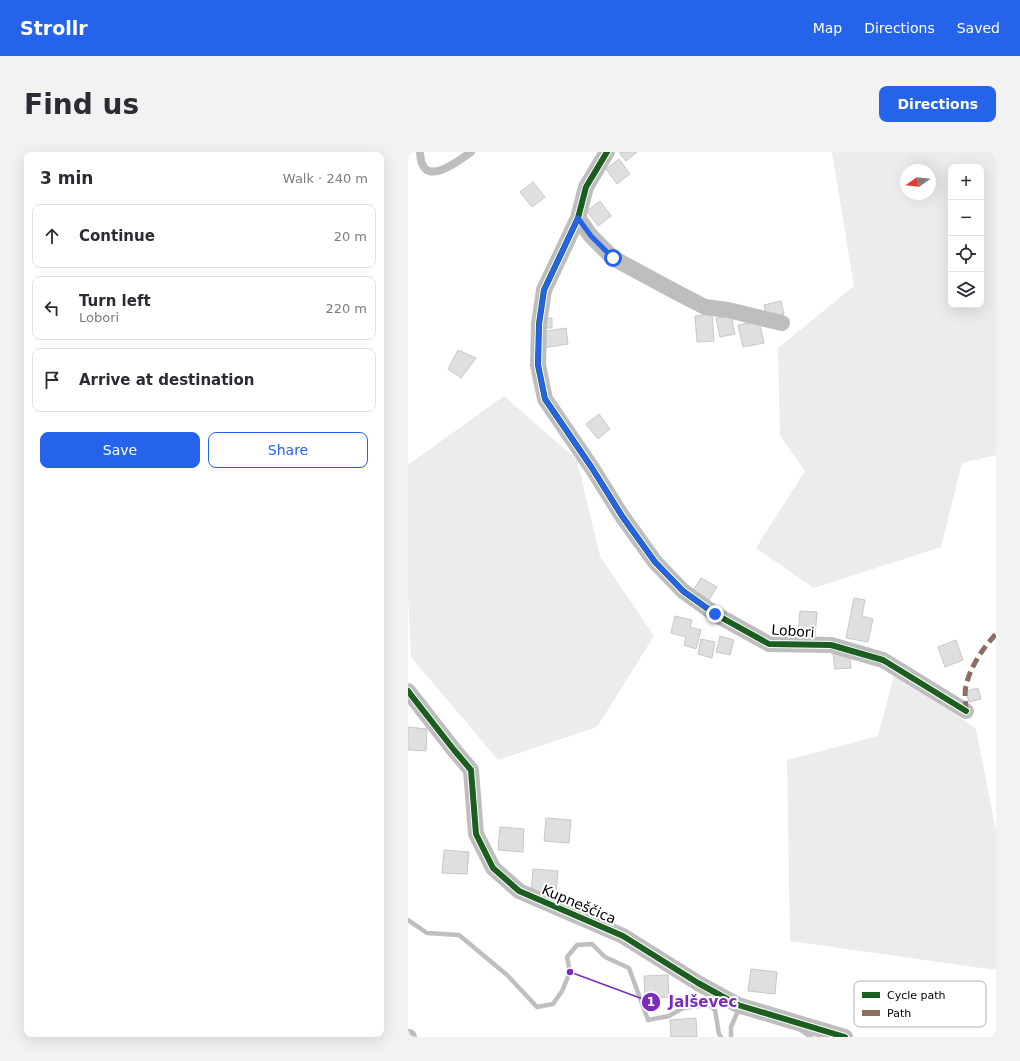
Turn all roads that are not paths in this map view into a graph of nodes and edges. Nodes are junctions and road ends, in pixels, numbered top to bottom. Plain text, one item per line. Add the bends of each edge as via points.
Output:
1 (420, 152) edge
2 (471, 152) edge
3 (607, 152) edge
4 (578, 218) junction
5 (782, 323) dead end
6 (408, 691) edge
7 (966, 711) dead end
8 (845, 1037) edge

1 - 2 lane via 422,163 427,169 436,172 448,168
3 - 4 street, Lobori via 586,187
4 - 5 street via 591,236 613,258 705,307
4 - 7 street, Lobori via 544,290 539,324 538,365 545,399 655,562 683,591 715,614 769,644 831,645 883,660
6 - 8 street, Kupneščica via 471,770 476,834 493,868 519,891 623,936 738,1005

